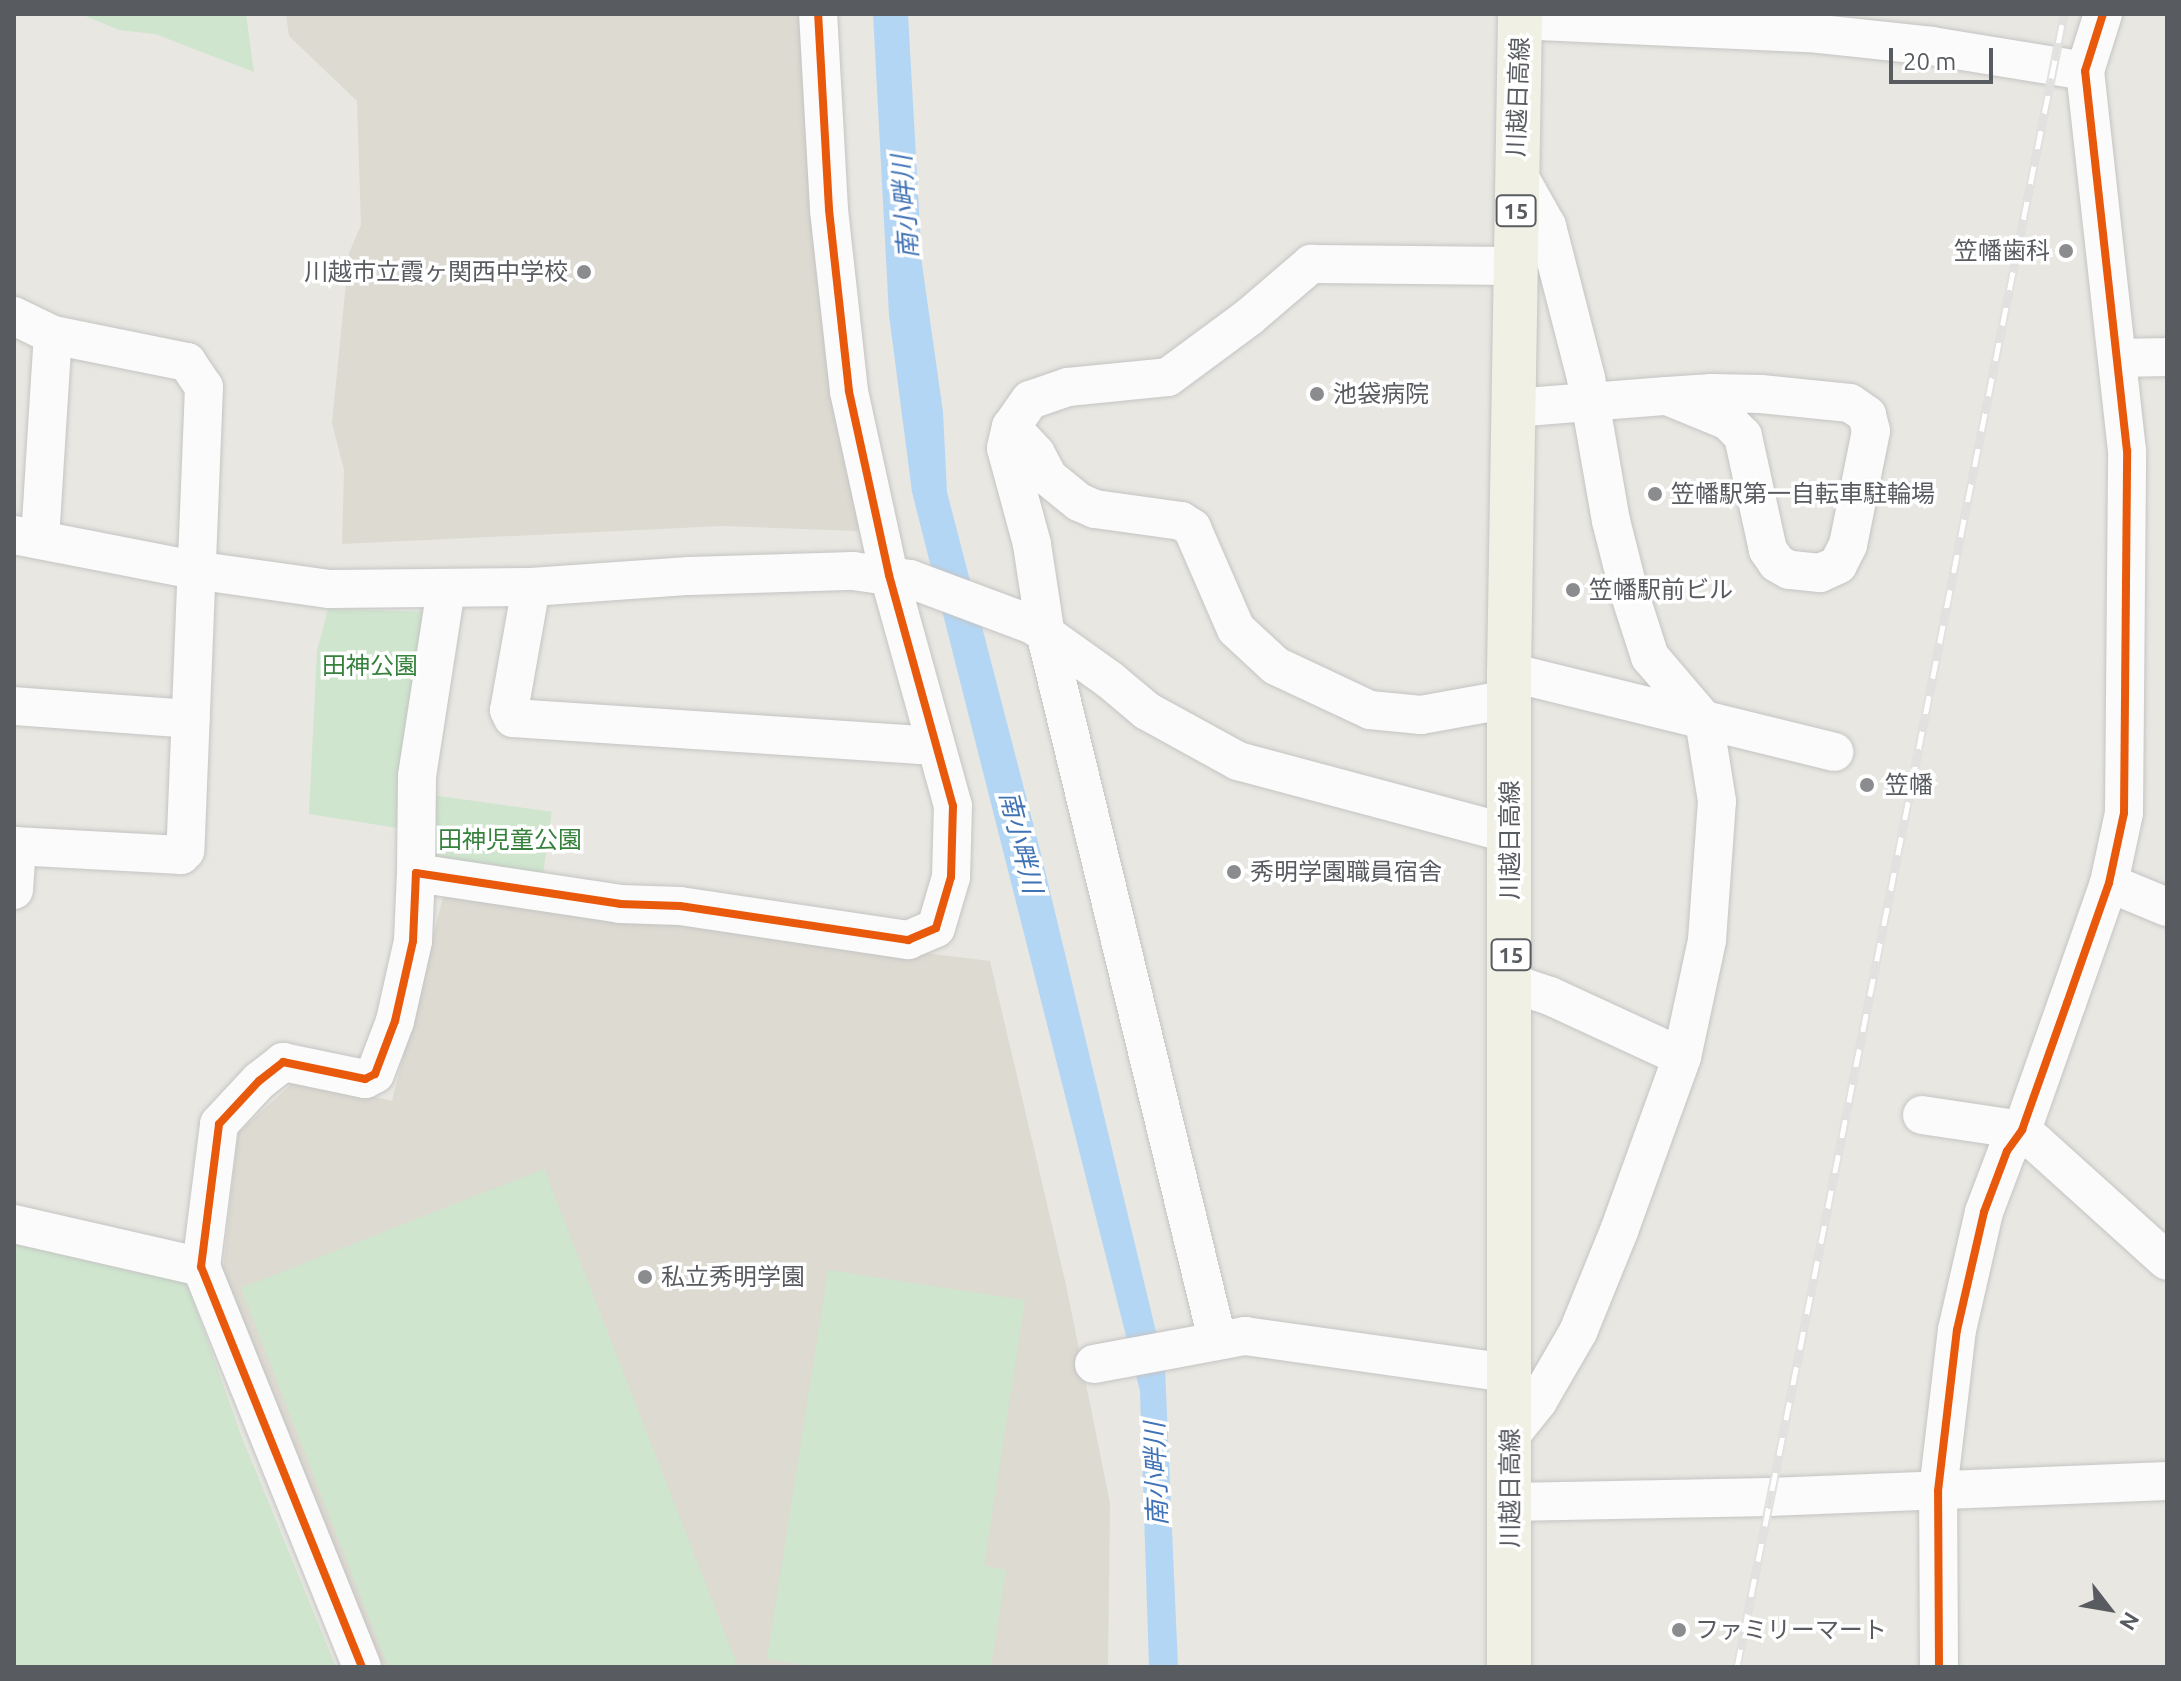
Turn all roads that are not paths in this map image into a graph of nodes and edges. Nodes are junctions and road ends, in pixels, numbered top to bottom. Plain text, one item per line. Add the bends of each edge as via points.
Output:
1 (818, 14) edge
2 (2103, 14) edge
3 (1520, 20) edge
4 (2085, 71) junction
5 (1516, 171) junction
6 (1516, 266) junction
7 (14, 316) edge
8 (53, 335) junction
9 (2167, 357) edge
10 (2117, 358) junction
11 (1667, 396) junction
12 (1591, 402) junction
13 (1513, 408) junction
14 (1011, 427) junction
15 (27, 537) edge
16 (194, 570) junction
17 (899, 577) junction
18 (531, 587) junction
19 (446, 589) junction
20 (1040, 631) junction
21 (1509, 685) junction
22 (14, 706) edge
23 (191, 719) junction
24 (1704, 720) junction
25 (935, 746) junction
26 (1834, 752) dead end
27 (1510, 834) junction
28 (15, 846) edge
29 (416, 873) junction
30 (2109, 883) junction
31 (14, 890) edge
32 (2167, 907) edge
33 (1511, 983) junction
34 (1682, 1057) junction
35 (1922, 1115) dead end
36 (2022, 1130) junction
37 (14, 1224) edge
38 (2167, 1261) edge
39 (201, 1267) junction
40 (1217, 1339) junction
41 (1094, 1364) dead end
42 (1509, 1373) junction
43 (1510, 1436) junction
44 (2167, 1481) edge
45 (1938, 1491) junction
46 (1510, 1502) junction
47 (362, 1667) edge
48 (1509, 1667) edge
49 (1939, 1667) edge

1 - 17 street via 829,209 849,391
2 - 4 street
3 - 4 street via 1842,36
3 - 5 main road, 川越日高線 / 15
4 - 10 street
5 - 6 main road, 川越日高線 / 15
5 - 12 street via 1547,226
6 - 13 main road, 川越日高線 / 15
6 - 14 street via 1311,264 1168,377 1068,387 1030,400
7 - 8 street
8 - 15 street
8 - 16 street via 187,362 204,387
9 - 10 street
10 - 30 street via 2127,451 2127,740 2124,813
11 - 11 street via 1761,394 1837,401 1867,415 1871,431 1848,545 1838,565 1820,573 1789,570 1777,563 1768,550 1743,436 1720,416
11 - 12 street
12 - 13 street
12 - 24 street via 1611,521 1650,657
13 - 21 main road, 川越日高線 / 15
14 - 20 street via 1006,448 1032,544
14 - 21 street via 1036,454 1048,477 1079,502 1181,521 1192,528 1236,629 1276,666 1370,710 1421,715
15 - 16 street
16 - 19 street via 306,588
16 - 23 street
17 - 18 street via 853,571
17 - 20 street
17 - 25 street
18 - 19 street
18 - 25 street via 509,710 513,718
19 - 29 street via 417,776
20 - 27 street via 1147,711 1238,761
20 - 40 street
21 - 24 street
21 - 27 main road, 川越日高線 / 15
22 - 23 street
23 - 28 street via 181,855
24 - 26 street
24 - 34 street via 1717,801 1712,883 1707,940
25 - 29 street via 953,806 951,877 936,928 908,940
27 - 33 main road, 川越日高線 / 15
28 - 31 street
29 - 39 street via 413,941 375,1074 365,1079 283,1062 219,1124
30 - 32 street
30 - 36 street
33 - 34 street
33 - 42 main road, 川越日高線 / 15
34 - 43 street via 1578,1332 1538,1401
35 - 36 street
36 - 38 street
36 - 45 street via 2007,1151 1977,1241 1957,1330
37 - 39 street
39 - 47 street
40 - 41 street
40 - 42 street via 1245,1336
42 - 43 main road, 川越日高線 / 15
43 - 46 main road, 川越日高線 / 15
44 - 45 street
45 - 46 street
45 - 49 street
46 - 48 main road, 川越日高線 / 15

